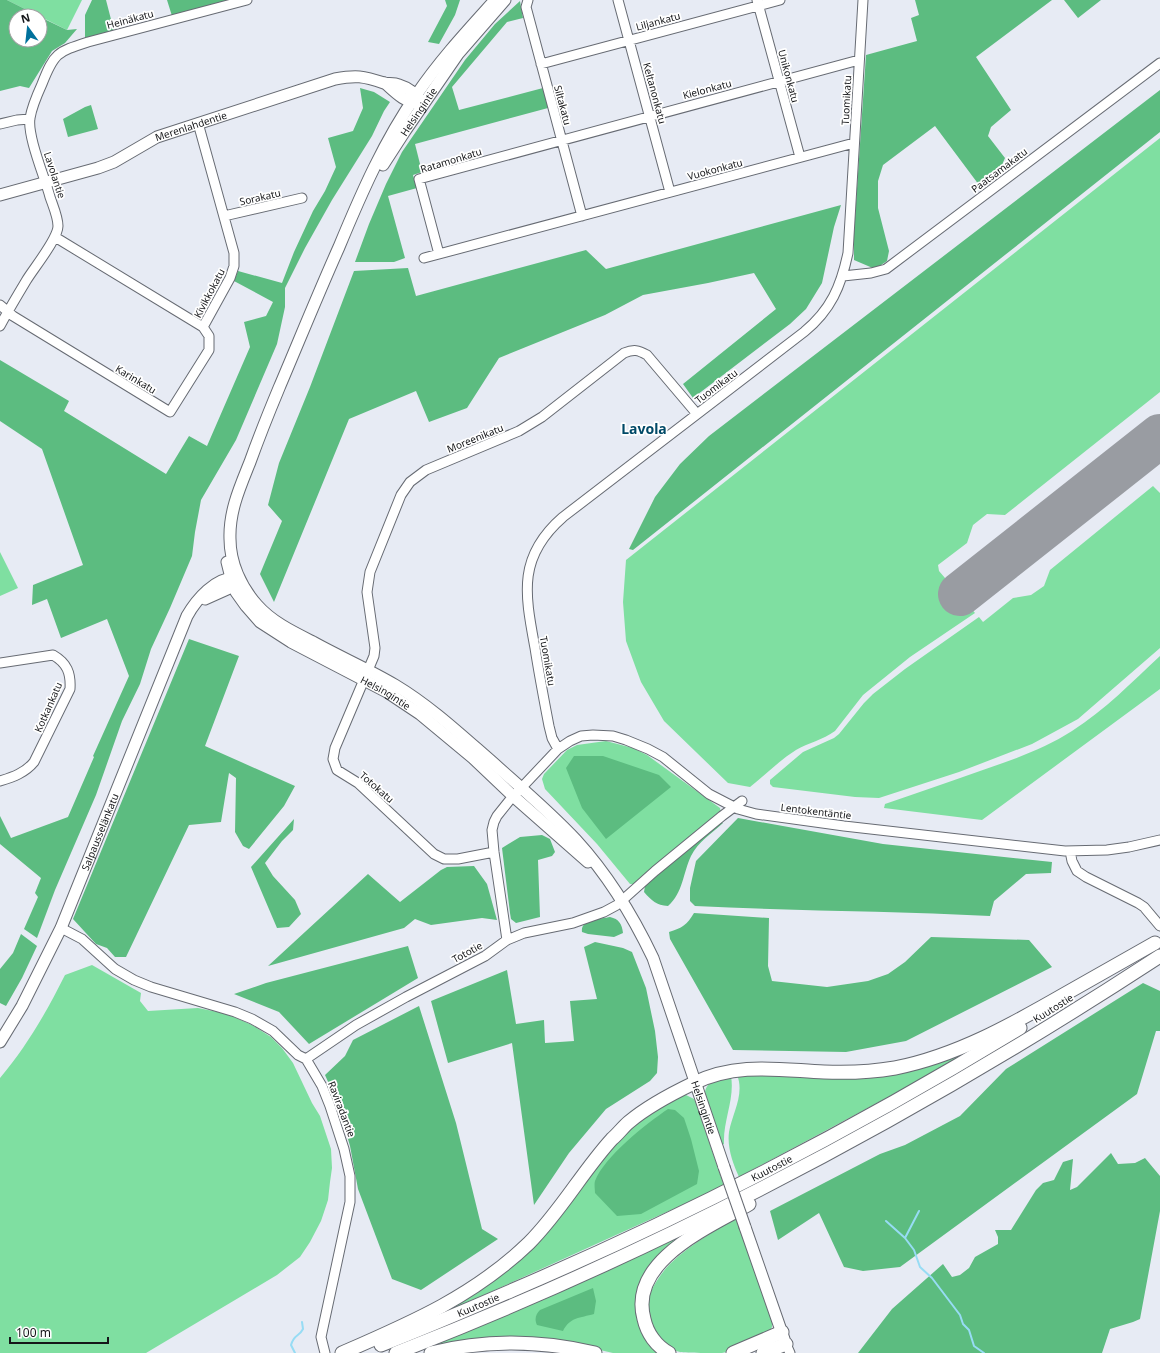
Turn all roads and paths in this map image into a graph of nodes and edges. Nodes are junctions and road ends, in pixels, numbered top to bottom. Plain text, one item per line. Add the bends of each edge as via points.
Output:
1 (247, 0) edge
2 (495, 0) edge
3 (505, 0) edge
4 (528, 0) edge
5 (618, 0) edge
6 (780, 0) edge
7 (863, 0) edge
8 (758, 3) edge
9 (629, 40) junction
10 (88, 42) joint
11 (859, 60) junction
12 (1160, 63) edge
13 (541, 64) junction
14 (779, 81) junction
15 (417, 100) junction
16 (650, 116) junction
17 (30, 120) junction
18 (198, 123) junction
19 (0, 124) edge
20 (562, 140) junction
21 (854, 143) junction
22 (800, 157) junction
23 (46, 182) junction
24 (670, 192) junction
25 (0, 195) edge
26 (302, 198) dead end
27 (224, 216) junction
28 (582, 216) junction
29 (55, 237) junction
30 (439, 254) junction
31 (424, 258) dead end
32 (843, 276) junction
33 (0, 305) edge
34 (8, 312) junction
35 (0, 326) edge
36 (203, 327) junction
37 (697, 414) junction
38 (235, 581) junction
39 (0, 664) edge
40 (367, 675) junction
41 (558, 749) junction
42 (0, 781) edge
43 (522, 788) junction
44 (513, 796) junction
45 (742, 801) dead end
46 (734, 807) junction
47 (1160, 840) edge
48 (1070, 851) junction
49 (494, 852) junction
50 (606, 879) junction
51 (622, 901) junction
52 (1160, 926) edge
53 (61, 928) junction
54 (507, 940) junction
55 (1158, 941) edge
56 (1160, 956) edge
57 (0, 1042) edge
58 (306, 1058) junction
59 (696, 1082) junction
60 (906, 1112) junction
61 (786, 1343) edge
62 (325, 1353) edge
63 (342, 1353) edge
64 (360, 1353) edge
65 (396, 1353) edge
66 (431, 1353) edge
67 (595, 1353) edge
68 (669, 1353) edge
69 (733, 1353) edge
70 (762, 1353) edge

1 - 10 street, Heinäkatu
2 - 15 main road, Helsingintie via 452,47
3 - 15 main road, Helsingintie
4 - 13 street, Siltakatu via 526,7
5 - 9 street, Keltanonkatu
6 - 8 street, Liljankatu
7 - 11 street, Tuomikatu
8 - 9 street, Liljankatu
8 - 14 street, Unikonkatu
9 - 13 street, Liljankatu
9 - 16 street, Keltanonkatu
10 - 17 street, Lavolantie via 67,48 56,55 43,79
11 - 14 street, Kielonkatu
11 - 21 street, Tuomikatu
12 - 32 street, Paatsamakatu via 886,269
13 - 20 street, Siltakatu
14 - 16 street, Kielonkatu
14 - 22 street, Unikonkatu
15 - 18 main road, Merenlahdentie via 407,88 398,84 356,75 335,79
15 - 38 main road, Helsingintie via 345,232 239,490 231,518 230,540
16 - 20 street, Kielonkatu
16 - 24 street, Keltanonkatu
17 - 19 street
17 - 23 street, Lavolantie via 32,140
18 - 23 main road, Merenlahdentie via 158,137 114,162
18 - 27 street, Kivikkokatu
20 - 28 street, Siltakatu
20 - 30 street, Ratamonkatu via 420,179
21 - 22 street, Vuokonkatu
21 - 32 street, Tuomikatu via 848,253
22 - 24 street, Vuokonkatu
23 - 25 main road, Merenlahdentie
23 - 29 street, Lavolantie via 58,227
24 - 28 street, Vuokonkatu
26 - 27 street, Sorakatu
27 - 36 street, Kivikkokatu via 234,253 234,266
28 - 30 street
29 - 34 street
29 - 36 street, Kivikkokatu
30 - 31 street
32 - 37 street, Tuomikatu via 829,305 816,322
33 - 34 street
34 - 35 street
34 - 36 street, Karinkatu via 170,412 209,350 209,336
37 - 40 street, Moreenikatu via 647,355 632,350 624,353 542,417 519,431 426,470 410,482 401,495 369,577 368,601 375,648
37 - 41 street, Tuomikatu via 562,517 548,530 536,548 529,570 526,595 548,726
38 - 40 main road, Helsingintie via 274,620
38 - 53 main road, Salpausselänkatu via 197,604 187,616
39 - 42 street, Kotkankatu via 53,655 65,664 71,678 70,689 34,762 27,770
40 - 43 main road, Helsingintie via 397,687 440,717
40 - 44 main road, Helsingintie via 436,727
40 - 49 street, Totokatu via 335,748 333,760 337,770 358,783 434,854 444,859 458,859
41 - 43 street, Lentokentäntie
41 - 46 street, Lentokentäntie via 581,736 600,735 626,740 663,757 709,794
43 - 44 street, Lentokentäntie
43 - 50 main road, Helsingintie via 574,838
44 - 49 street via 494,822
44 - 50 main road, Helsingintie
45 - 46 street, Tototie
46 - 48 street, Lentokentäntie via 756,814 793,819
46 - 51 street, Tototie
47 - 48 street, Lentokentäntie via 1107,850
48 - 52 street via 1077,871 1138,903
49 - 54 street
50 - 51 main road, Helsingintie
51 - 54 street, Tototie via 604,912 573,923
51 - 59 main road, Helsingintie via 653,958
53 - 57 main road, Salpausselänkatu via 22,1006
53 - 58 street, Raviradantie via 82,939 115,969 134,980 252,1019 273,1031 298,1055
54 - 58 street, Tototie via 485,956 356,1025
55 - 59 highway via 1031,1014 949,1052 914,1063 859,1072 754,1068 714,1075
55 - 64 highway, Kuutostie via 967,1060 752,1178 671,1219 568,1266
56 - 60 highway, Kuutostie via 980,1069
58 - 62 street, Raviradantie via 330,1106 350,1176 350,1202 321,1337
59 - 61 main road, Helsingintie, bridge
59 - 63 highway via 658,1101 628,1122 601,1151 547,1224 508,1262 485,1280 413,1322
60 - 65 highway, Kuutostie via 682,1228 462,1328
60 - 68 highway via 705,1229 672,1252 656,1267 644,1290 643,1315 653,1340
61 - 69 highway via 771,1338
61 - 70 highway
66 - 67 highway via 470,1345 518,1342 555,1345

